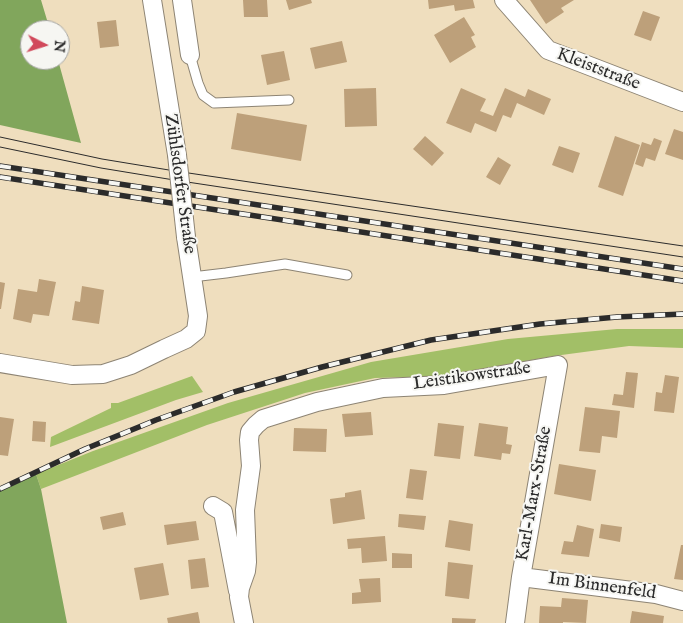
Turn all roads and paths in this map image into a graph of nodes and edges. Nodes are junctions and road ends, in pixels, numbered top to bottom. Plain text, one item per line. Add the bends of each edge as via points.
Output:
1 (152, 0) edge
2 (182, 0) edge
3 (504, 0) edge
4 (190, 55) joint
5 (289, 100) dead end
6 (683, 102) edge
7 (346, 275) dead end
8 (192, 277) junction
9 (0, 363) edge
10 (558, 365) joint
11 (213, 506) dead end
12 (520, 577) junction
13 (239, 596) junction
14 (683, 601) edge
15 (244, 623) edge
16 (515, 623) edge

1 - 8 street, Zühlsdorfer Straße, bridge via 177,154
2 - 4 street
3 - 6 street, Kleiststraße via 548,50
4 - 5 lane via 203,95 214,103
7 - 8 lane via 286,264
8 - 9 street, Zühlsdorfer Straße via 198,316 196,331 131,366 103,374 72,375
10 - 12 street, Karl-Marx-Straße
10 - 13 street, Leistikowstraße via 444,385 386,388 317,402 263,419 250,432 251,466 245,510 247,562
11 - 13 street via 223,512
12 - 14 street, Im Binnenfeld via 656,594
12 - 16 street, Karl-Marx-Straße
13 - 15 street

